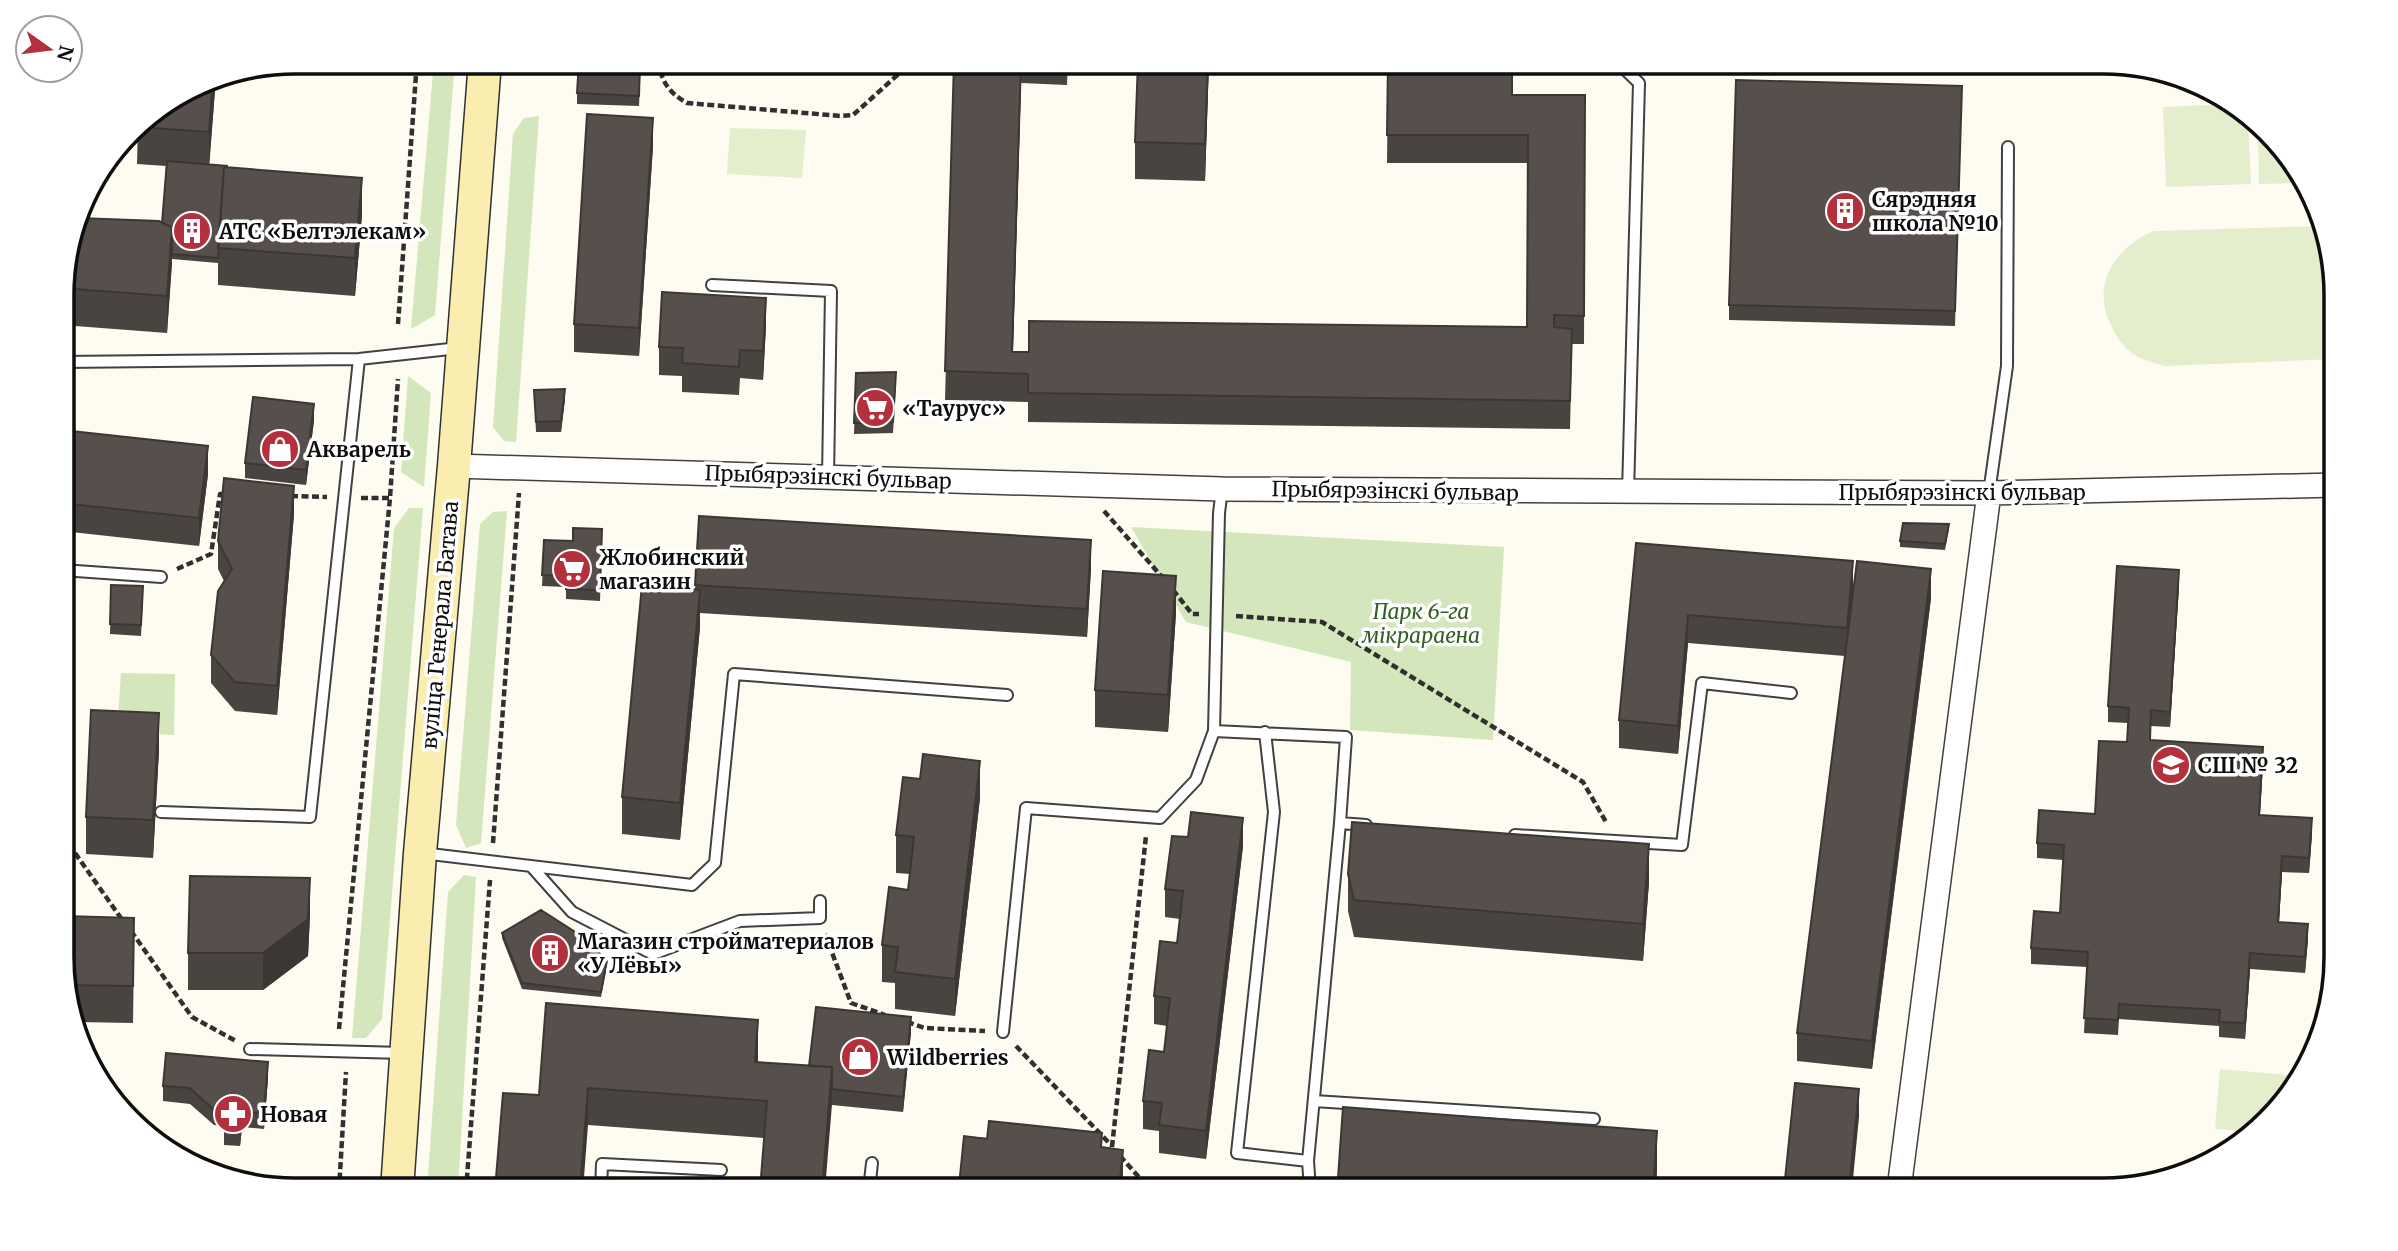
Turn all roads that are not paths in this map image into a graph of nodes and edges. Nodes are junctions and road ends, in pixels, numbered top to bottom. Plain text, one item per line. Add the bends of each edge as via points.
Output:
1 (484, 74) edge
2 (1630, 74) edge
3 (2008, 147) dead end
4 (712, 285) dead end
5 (462, 347) junction
6 (359, 359) junction
7 (74, 362) edge
8 (454, 466) junction
9 (828, 477) junction
10 (2324, 485) edge
11 (1222, 489) junction
12 (1628, 493) junction
13 (1989, 493) junction
14 (74, 571) edge
15 (161, 577) road end
16 (1791, 693) dead end
17 (1007, 695) dead end
18 (1214, 731) junction
19 (1265, 732) junction
20 (161, 813) dead end
21 (1339, 824) junction
22 (1381, 826) edge
23 (1506, 834) edge
24 (419, 853) junction
25 (531, 866) junction
26 (820, 901) dead end
27 (1003, 1032) road end
28 (250, 1049) road end
29 (406, 1054) junction
30 (1314, 1101) junction
31 (1594, 1119) dead end
32 (1308, 1161) junction
33 (872, 1163) dead end
34 (721, 1170) dead end
35 (1309, 1177) edge
36 (1901, 1177) edge
37 (398, 1178) edge
38 (601, 1178) edge
39 (870, 1178) edge

1 - 5 street, вуліца Генерала Батава
2 - 12 lane via 1639,83
3 - 13 lane via 2007,366
4 - 9 lane via 831,291
5 - 6 lane
5 - 8 street, вуліца Генерала Батава
6 - 7 lane
6 - 20 lane via 310,817
8 - 9 street, Прыбярэзінскі бульвар
8 - 24 street, вуліца Генерала Батава
9 - 11 street, Прыбярэзінскі бульвар
10 - 13 street, Прыбярэзінскі бульвар
11 - 12 street, Прыбярэзінскі бульвар
11 - 18 lane
12 - 13 street, Прыбярэзінскі бульвар
13 - 36 street
14 - 15 lane
16 - 23 lane via 1702,683 1682,845
17 - 25 lane via 734,674 715,863 692,885
18 - 19 lane
18 - 27 lane via 1196,780 1160,818 1026,808
19 - 21 lane via 1346,737
19 - 32 lane via 1274,812 1237,1153
21 - 22 lane
21 - 30 lane
24 - 25 lane
24 - 29 street, вуліца Генерала Батава
25 - 26 lane via 572,912 653,954 740,922 820,918
28 - 29 lane
29 - 37 street, вуліца Генерала Батава
30 - 31 lane
30 - 32 lane
32 - 35 lane
33 - 39 lane
34 - 38 lane via 602,1164

